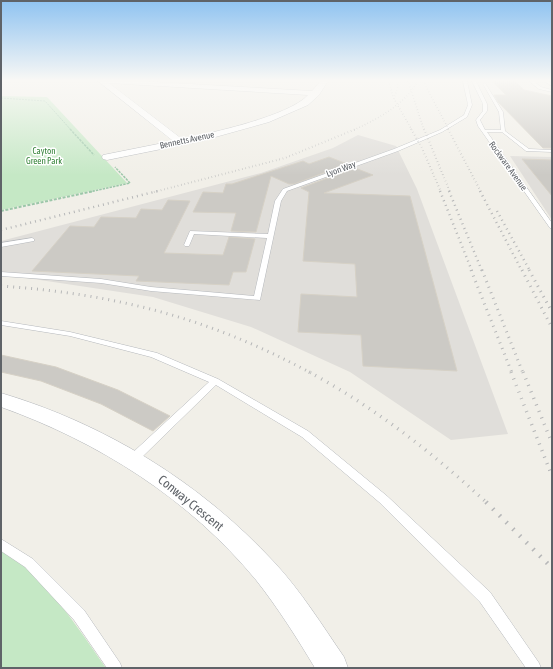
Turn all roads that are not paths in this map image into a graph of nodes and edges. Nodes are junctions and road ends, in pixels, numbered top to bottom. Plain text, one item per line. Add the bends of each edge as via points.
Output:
1 (142, 112) edge
2 (285, 112) edge
3 (467, 112) edge
4 (484, 112) edge
5 (502, 112) edge
6 (483, 131) junction
7 (503, 131) junction
8 (180, 142) junction
9 (552, 151) edge
10 (107, 156) road end
11 (552, 227) edge
12 (270, 236) junction
13 (32, 240) dead end
14 (187, 244) dead end
15 (1, 245) edge
16 (1, 274) edge
17 (1, 323) edge
18 (215, 381) junction
19 (1, 400) edge
20 (133, 459) junction
21 (1, 544) edge
22 (116, 668) edge
23 (333, 668) edge
24 (534, 668) edge

1 - 8 street
2 - 8 street, Bennetts Avenue via 233,130
3 - 12 lane, Lyon Way via 466,116 440,131 285,190 278,201
4 - 6 lane, Rockware Avenue via 478,120
5 - 7 lane
6 - 7 lane
6 - 11 lane, Rockware Avenue
7 - 9 lane via 528,150
8 - 10 street, Bennetts Avenue
12 - 14 lane via 192,232
12 - 16 lane, Lyon Way via 257,298 151,289 101,281
13 - 15 lane
17 - 18 lane via 70,334 154,355
18 - 20 lane
18 - 24 lane via 306,434 383,499 485,597
19 - 20 street, Conway Crescent via 37,411
20 - 23 street, Conway Crescent via 189,499 223,528 260,566
21 - 22 lane via 28,563 79,615

